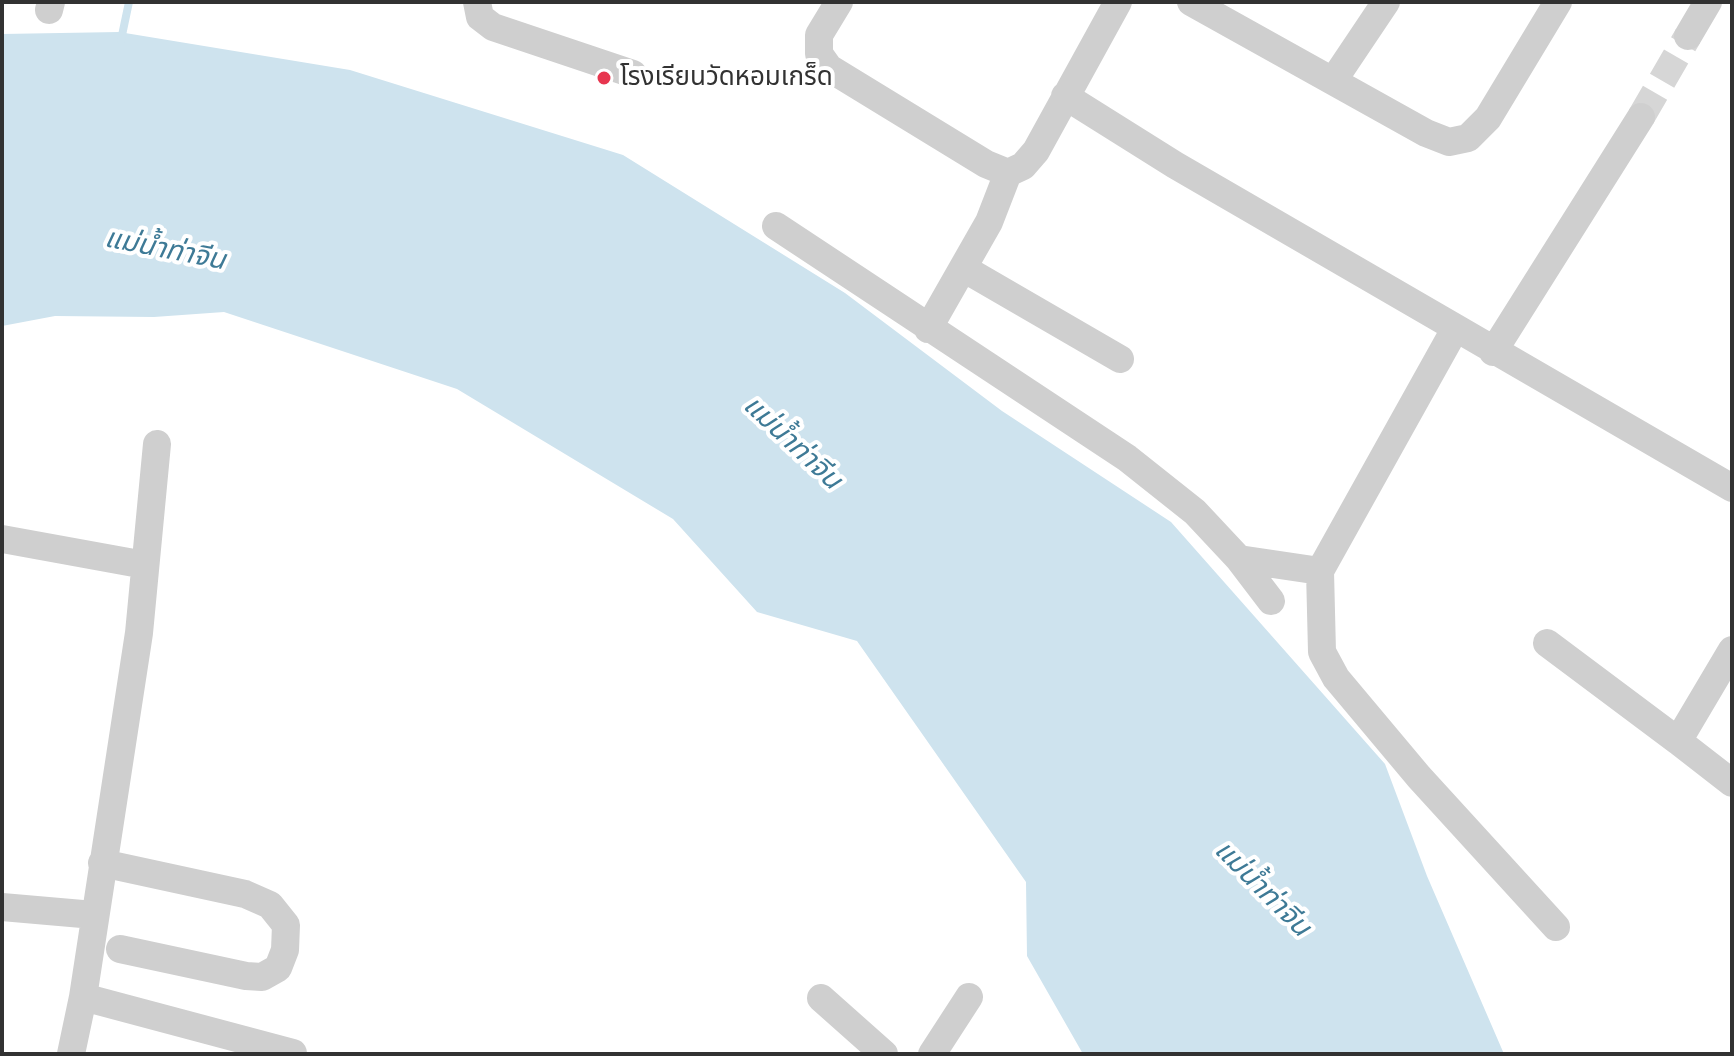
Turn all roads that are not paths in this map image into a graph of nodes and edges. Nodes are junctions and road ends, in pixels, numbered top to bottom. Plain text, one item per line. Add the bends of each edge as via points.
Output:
1 (477, 2) edge
2 (839, 2) edge
3 (1118, 2) edge
4 (1191, 2) edge
5 (1386, 2) edge
6 (1558, 2) edge
7 (1708, 2) edge
8 (1688, 36) tunnel mouth
9 (633, 74) dead end
10 (1333, 81) junction
11 (1065, 96) junction
12 (1641, 117) tunnel mouth
13 (1008, 173) junction
14 (776, 226) dead end
15 (963, 268) junction
16 (928, 329) junction
17 (1455, 329) junction
18 (1493, 352) junction
19 (1120, 359) dead end
20 (157, 444) dead end
21 (1732, 488) edge
22 (2, 539) edge
23 (1239, 559) junction
24 (145, 565) junction
25 (1320, 571) junction
26 (1271, 601) dead end
27 (1547, 643) dead end
28 (1732, 650) edge
29 (1678, 741) junction
30 (1732, 783) edge
31 (102, 863) junction
32 (2, 907) edge
33 (94, 915) junction
34 (1556, 927) dead end
35 (120, 949) dead end
36 (83, 997) junction
37 (969, 997) dead end
38 (821, 998) dead end
39 (293, 1053) edge
40 (71, 1054) edge
41 (884, 1054) edge
42 (932, 1054) edge

1 - 9 street via 480,17 493,27
2 - 13 street via 819,35 819,54 829,68
3 - 11 street
4 - 10 street
5 - 10 street
6 - 10 street via 1488,118 1468,138 1449,142 1426,133
7 - 8 street
11 - 13 street via 1036,151
11 - 17 street
12 - 18 street
13 - 15 street
14 - 16 street
15 - 16 street
15 - 19 street
16 - 23 street via 1127,458 1195,512
17 - 18 street
17 - 25 street
18 - 21 street
20 - 24 street
22 - 24 street
23 - 25 street
23 - 26 street
24 - 31 street
25 - 34 street via 1322,652 1336,678
27 - 29 street
28 - 29 street
29 - 30 street
31 - 33 street
31 - 35 street via 245,894 270,905 286,925 278,968 262,977
32 - 33 street
33 - 36 street
36 - 39 street
36 - 40 street
37 - 42 street
38 - 41 street

